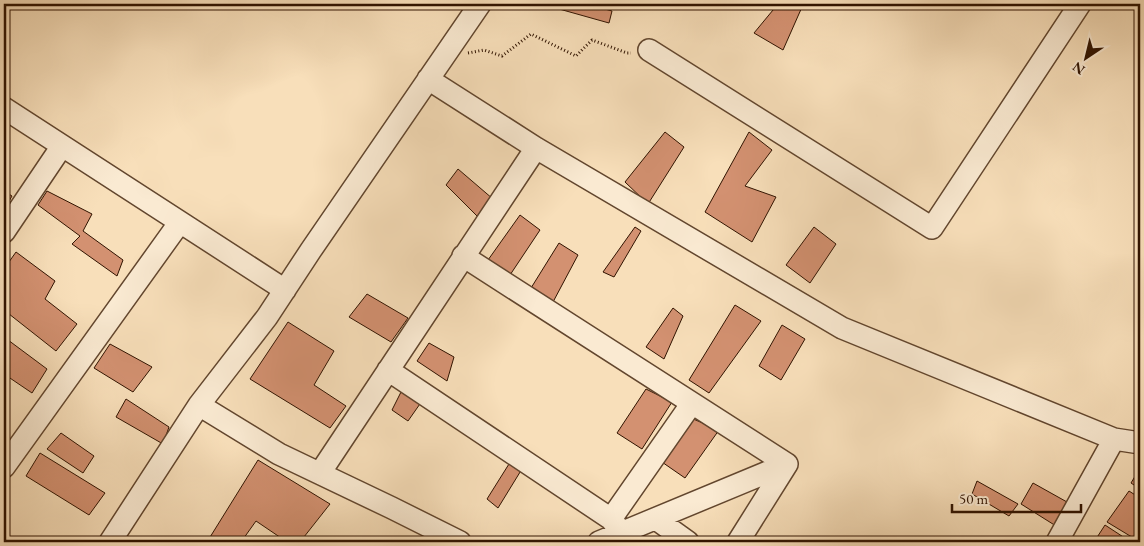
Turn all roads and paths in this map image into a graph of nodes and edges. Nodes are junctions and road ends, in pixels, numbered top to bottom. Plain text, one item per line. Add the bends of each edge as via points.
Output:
1 (480, 4) edge
2 (1080, 4) edge
3 (649, 50) joint
4 (467, 54) dead end
5 (428, 79) junction
6 (4, 108) edge
7 (62, 146) junction
8 (536, 148) junction
9 (180, 222) junction
10 (4, 232) edge
11 (463, 256) junction
12 (285, 290) junction
13 (388, 370) junction
14 (692, 403) junction
15 (199, 405) junction
16 (1114, 439) junction
17 (1140, 443) edge
18 (786, 464) junction
19 (4, 467) edge
20 (320, 473) junction
21 (656, 519) junction
22 (616, 526) junction
23 (110, 542) edge
24 (460, 542) edge
25 (599, 542) edge
26 (688, 542) edge
27 (738, 542) edge
28 (1057, 542) edge

1 - 5 street
2 - 3 street via 932,228
3 - 4 path via 627,53 592,40 576,56 531,34 502,56 484,50
5 - 8 street
5 - 12 street
6 - 7 street
7 - 9 street
7 - 10 street
8 - 11 street
8 - 16 street via 842,328
9 - 12 street
9 - 19 street
11 - 13 street
11 - 14 street
12 - 15 street
13 - 20 street
13 - 22 street
14 - 18 street
14 - 22 street
15 - 20 street via 279,454
15 - 23 street
16 - 17 street
16 - 28 street
18 - 21 street
18 - 27 street
20 - 24 street
21 - 22 street
21 - 26 street
22 - 25 street

